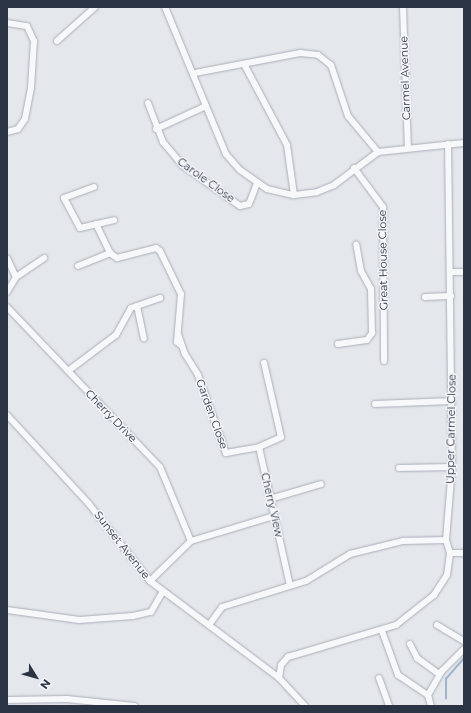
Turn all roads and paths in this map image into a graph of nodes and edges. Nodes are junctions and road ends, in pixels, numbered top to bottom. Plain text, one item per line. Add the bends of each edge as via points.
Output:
1 (95, 7) edge
2 (165, 7) edge
3 (403, 7) edge
4 (7, 23) edge
5 (57, 41) dead end
6 (244, 64) junction
7 (195, 73) junction
8 (148, 103) dead end
9 (206, 106) junction
10 (156, 129) junction
11 (7, 132) edge
12 (464, 143) edge
13 (448, 144) junction
14 (408, 148) junction
15 (378, 152) junction
16 (354, 168) junction
17 (258, 183) junction
18 (94, 187) dead end
19 (294, 195) junction
20 (114, 220) dead end
21 (96, 224) junction
22 (356, 244) dead end
23 (110, 253) junction
24 (7, 258) edge
25 (44, 258) dead end
26 (78, 266) dead end
27 (452, 272) junction
28 (464, 272) edge
29 (16, 277) junction
30 (7, 292) edge
31 (450, 296) junction
32 (425, 297) dead end
33 (160, 298) dead end
34 (137, 306) junction
35 (7, 307) edge
36 (384, 314) junction
37 (372, 315) junction
38 (144, 338) dead end
39 (338, 344) dead end
40 (384, 361) dead end
41 (264, 363) dead end
42 (68, 371) junction
43 (452, 401) junction
44 (375, 404) dead end
45 (7, 415) edge
46 (259, 447) junction
47 (452, 467) junction
48 (399, 468) dead end
49 (320, 484) dead end
50 (270, 500) junction
51 (274, 516) junction
52 (446, 540) junction
53 (191, 541) junction
54 (450, 553) junction
55 (464, 553) edge
56 (150, 581) junction
57 (290, 586) junction
58 (163, 591) junction
59 (7, 610) edge
60 (209, 625) junction
61 (437, 625) dead end
62 (382, 631) junction
63 (464, 641) edge
64 (410, 644) dead end
65 (464, 649) edge
66 (439, 674) junction
67 (279, 678) junction
68 (379, 678) dead end
69 (428, 695) junction
70 (7, 700) edge
71 (135, 706) edge
72 (305, 706) edge
73 (389, 706) edge
74 (431, 706) edge

1 - 5 street
2 - 7 street
3 - 14 street, Carmel Avenue
4 - 11 street via 26,26 34,41 25,119 18,129
6 - 7 street
6 - 15 street via 310,52 326,59 348,116
6 - 19 street via 287,146
7 - 9 street
8 - 10 street, Carole Close
9 - 10 street
9 - 17 street via 229,158
10 - 17 street, Carole Close via 171,154 182,165 240,206 250,204
12 - 13 street
13 - 14 street
13 - 27 street, Upper Carmel Close
14 - 15 street
15 - 16 street
16 - 19 street via 325,190
16 - 36 street, Great House Close via 383,207
17 - 19 street
18 - 21 street via 64,198 80,228
20 - 21 street
21 - 23 street
22 - 37 street via 360,271 371,288
23 - 26 street
23 - 46 street, Garden Close via 120,258 159,248 181,294 178,334 198,375 224,452
24 - 29 street
25 - 29 street
27 - 28 street
27 - 31 street, Upper Carmel Close
29 - 30 street
31 - 32 street
31 - 43 street, Upper Carmel Close
33 - 34 street
34 - 38 street
34 - 42 street via 128,311 116,335
35 - 42 street, Cherry Drive
36 - 37 street
36 - 40 street, Great House Close
37 - 39 street via 369,339
41 - 46 street via 281,437
42 - 53 street, Cherry Drive via 160,467
43 - 44 street
43 - 47 street, Upper Carmel Close
45 - 56 street, Sunset Avenue via 89,504
46 - 50 street, Cherry View
47 - 48 street
47 - 52 street, Upper Carmel Close
49 - 50 street
50 - 51 street, Cherry View
51 - 53 street
51 - 57 street, Cherry View
52 - 54 street, Upper Carmel Close
52 - 57 street via 403,541 357,552
53 - 56 street
54 - 55 street
54 - 62 street, Upper Carmel Close via 446,580 434,595 396,625
56 - 58 street, Sunset Avenue
57 - 60 street via 222,607
58 - 59 street via 151,612 133,616 79,620
58 - 60 street, Sunset Avenue
60 - 67 street, Sunset Avenue
61 - 63 street
62 - 67 street, Upper Carmel Close via 288,657 281,665
62 - 69 street via 398,675
64 - 66 street via 417,658
65 - 66 street
66 - 69 street
67 - 72 street, Sunset Avenue
68 - 73 street
69 - 74 street
70 - 71 street via 67,699

